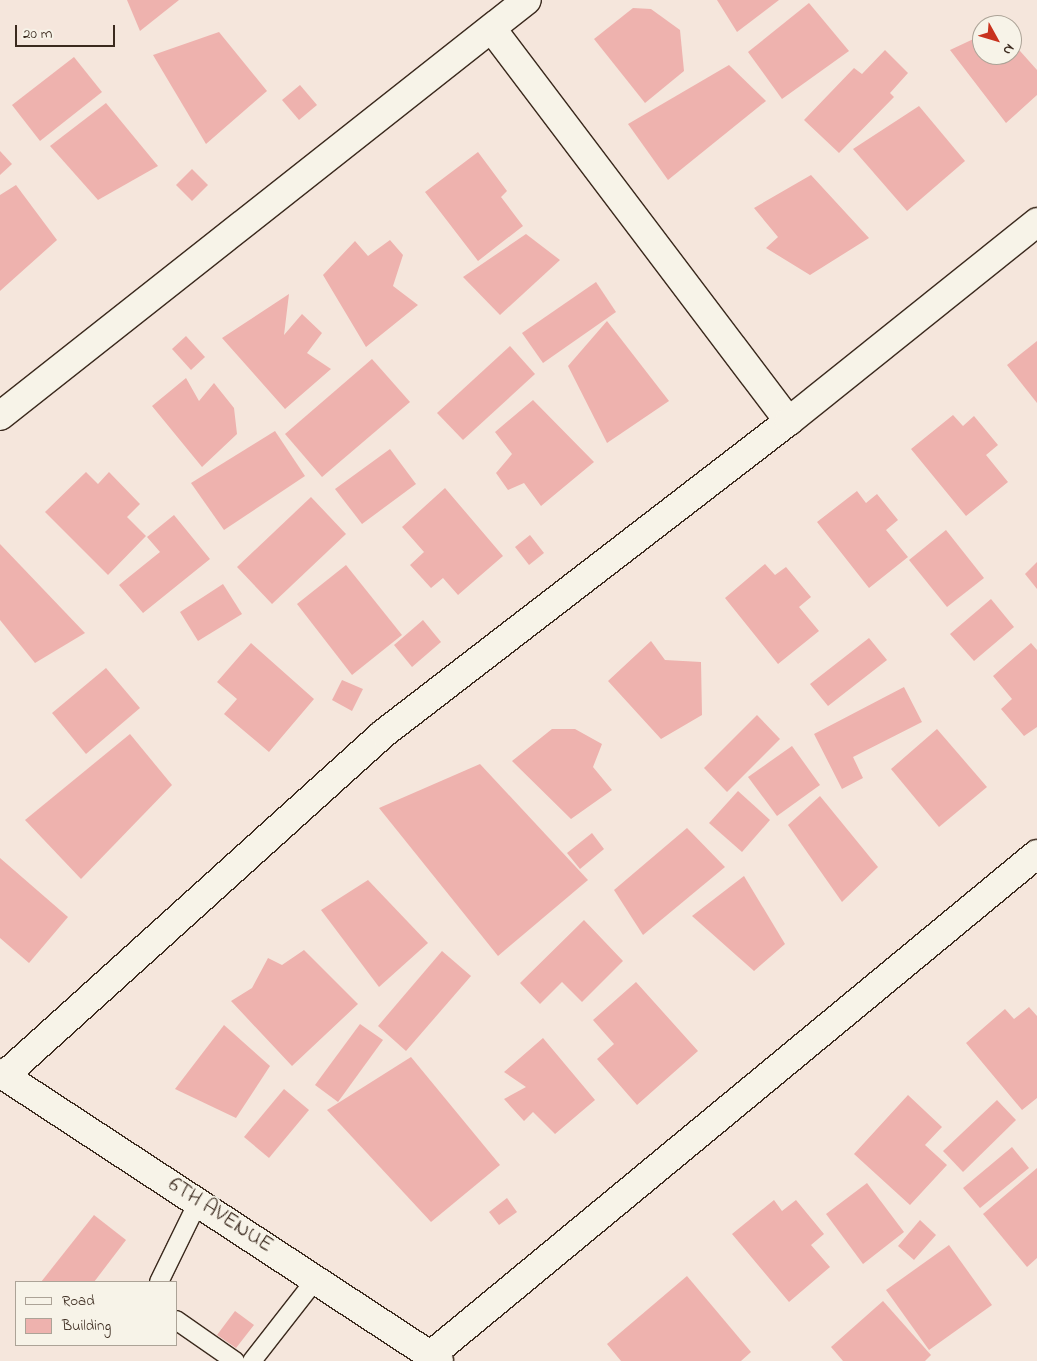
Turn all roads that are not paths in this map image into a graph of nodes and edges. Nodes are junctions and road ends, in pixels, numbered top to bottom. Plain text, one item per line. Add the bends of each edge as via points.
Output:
1 (527, 0) edge
2 (492, 29) junction
3 (1037, 222) edge
4 (0, 416) edge
5 (789, 421) junction
6 (1037, 854) edge
7 (2, 1074) edge
8 (198, 1202) junction
9 (316, 1279) junction
10 (159, 1281) edge
11 (178, 1321) edge
12 (435, 1358) edge
13 (235, 1361) edge
14 (252, 1361) edge

1 - 2 street
2 - 4 street
2 - 5 street
3 - 5 street
5 - 7 street via 384,733
6 - 12 street
7 - 8 street, 6TH AVENUE
8 - 9 street, 6TH AVENUE
8 - 10 lane
9 - 12 street, 6TH AVENUE
9 - 14 lane
11 - 13 lane

